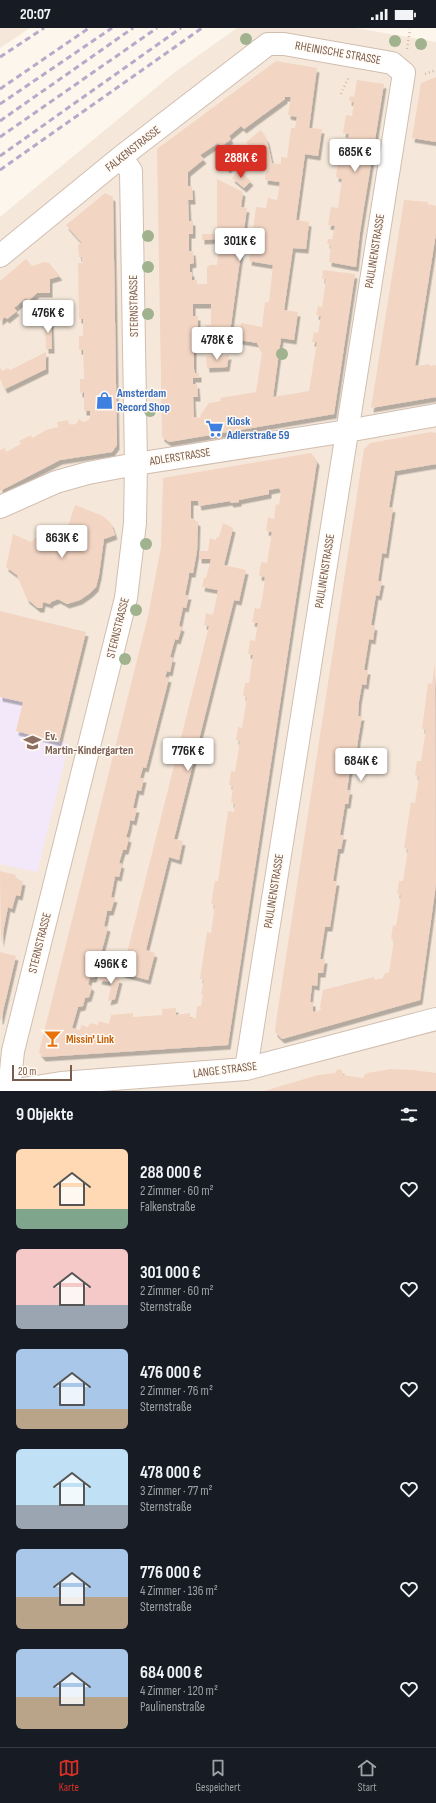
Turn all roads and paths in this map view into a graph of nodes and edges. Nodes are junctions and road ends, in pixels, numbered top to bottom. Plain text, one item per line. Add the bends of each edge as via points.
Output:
1 (268, 44) joint
2 (404, 73) joint
3 (121, 157) junction
4 (0, 256) edge
5 (436, 415) edge
6 (347, 431) junction
7 (136, 464) junction
8 (0, 507) edge
9 (436, 1019) edge
10 (246, 1069) junction
11 (191, 1083) edge
12 (0, 1090) edge
13 (9, 1091) edge

1 - 2 street, RHEINISCHE STRASSE via 284,44 392,63
1 - 3 street, FALKENSTRASSE
2 - 6 street, PAULINENSTRASSE
3 - 4 street, FALKENSTRASSE
3 - 7 street, STERNSTRASSE via 131,171
5 - 6 street, ADLERSTRASSE
6 - 7 street, ADLERSTRASSE
6 - 10 street, PAULINENSTRASSE
7 - 8 street, ADLERSTRASSE via 56,482
7 - 13 street, STERNSTRASSE via 135,523 126,598 13,1051
9 - 10 street, LANGE STRASSE
10 - 11 street, LANGE STRASSE
11 - 13 street, LANGE STRASSE via 61,1083
12 - 13 street, LANGE STRASSE

